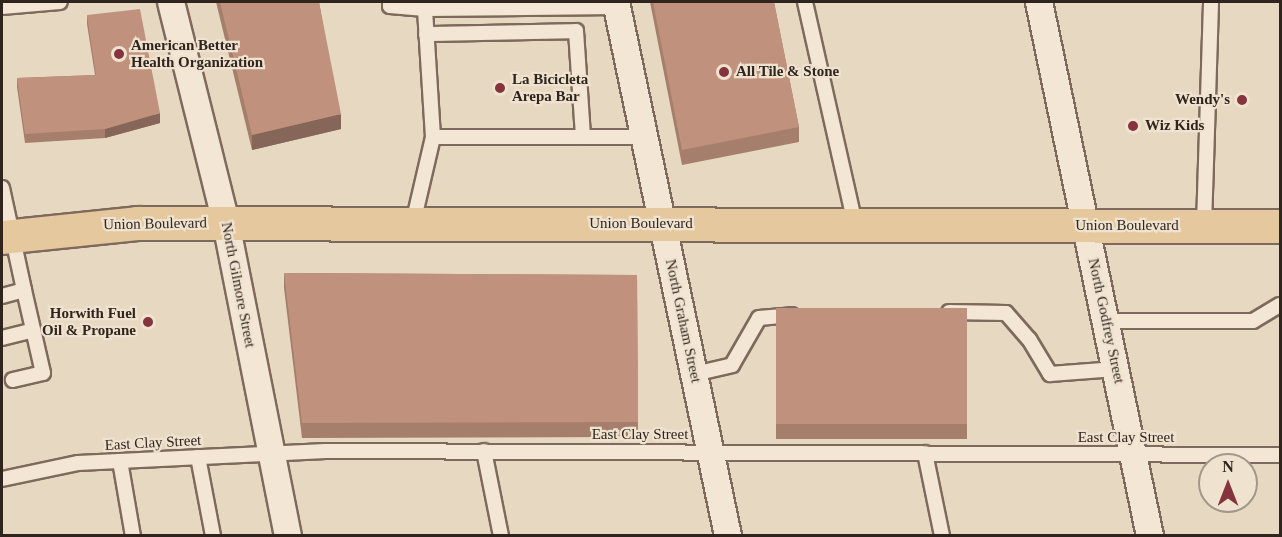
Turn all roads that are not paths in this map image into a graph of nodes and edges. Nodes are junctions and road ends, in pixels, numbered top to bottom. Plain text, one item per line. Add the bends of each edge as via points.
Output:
1 (60, 2) edge
2 (171, 2) edge
3 (805, 2) edge
4 (1039, 2) edge
5 (1211, 2) edge
6 (390, 4) edge
7 (616, 4) edge
8 (2, 7) edge
9 (424, 9) junction
10 (426, 34) junction
11 (433, 137) junction
12 (584, 137) junction
13 (644, 137) junction
14 (2, 188) edge
15 (226, 224) junction
16 (413, 224) junction
17 (662, 224) junction
18 (855, 224) junction
19 (1086, 226) junction
20 (1204, 226) junction
21 (1281, 226) edge
22 (8, 236) edge
23 (24, 290) junction
24 (2, 296) edge
25 (1281, 305) edge
26 (937, 312) edge
27 (811, 313) edge
28 (1106, 321) junction
29 (33, 330) junction
30 (2, 338) edge
31 (1116, 369) junction
32 (694, 374) junction
33 (13, 380) dead end
34 (484, 451) junction
35 (710, 451) junction
36 (925, 453) junction
37 (271, 454) junction
38 (1133, 455) junction
39 (1281, 455) edge
40 (198, 457) junction
41 (120, 461) junction
42 (2, 479) edge
43 (133, 536) edge
44 (213, 536) edge
45 (288, 536) edge
46 (501, 536) edge
47 (728, 536) edge
48 (942, 536) edge
49 (1150, 536) edge

1 - 8 lane
2 - 15 street, North Gilmore Street
3 - 18 lane
4 - 19 street, North Godfrey Street
5 - 20 lane
6 - 9 lane
7 - 9 lane
7 - 13 street, North Graham Street
9 - 10 lane
10 - 11 lane
10 - 12 lane via 576,31
11 - 12 lane
11 - 16 lane
12 - 13 lane
13 - 17 street, North Graham Street
14 - 22 lane
15 - 16 main road, Union Boulevard
15 - 22 main road, Union Boulevard via 84,226
15 - 37 street, North Gilmore Street
16 - 17 main road, Union Boulevard
17 - 18 main road, Union Boulevard
17 - 32 street, North Graham Street
18 - 19 main road, Union Boulevard
19 - 20 main road, Union Boulevard
19 - 28 street, North Godfrey Street
20 - 21 main road, Union Boulevard
22 - 23 lane
23 - 24 lane
23 - 29 lane
25 - 28 lane via 1253,321
26 - 31 lane via 1006,313 1029,339 1050,374
27 - 32 lane via 759,318 732,365
28 - 31 street, North Godfrey Street
29 - 30 lane
29 - 33 lane via 43,373
31 - 38 street, North Godfrey Street
32 - 35 street, North Graham Street
34 - 35 lane, East Clay Street
34 - 37 lane, East Clay Street
34 - 46 lane
35 - 36 lane, East Clay Street
35 - 47 street, North Graham Street
36 - 38 lane, East Clay Street
36 - 48 lane
37 - 40 lane, East Clay Street
37 - 45 street, North Gilmore Street
38 - 39 lane, East Clay Street
38 - 49 street, North Godfrey Street
40 - 41 lane, East Clay Street
40 - 44 lane
41 - 42 lane, East Clay Street via 78,463
41 - 43 lane

